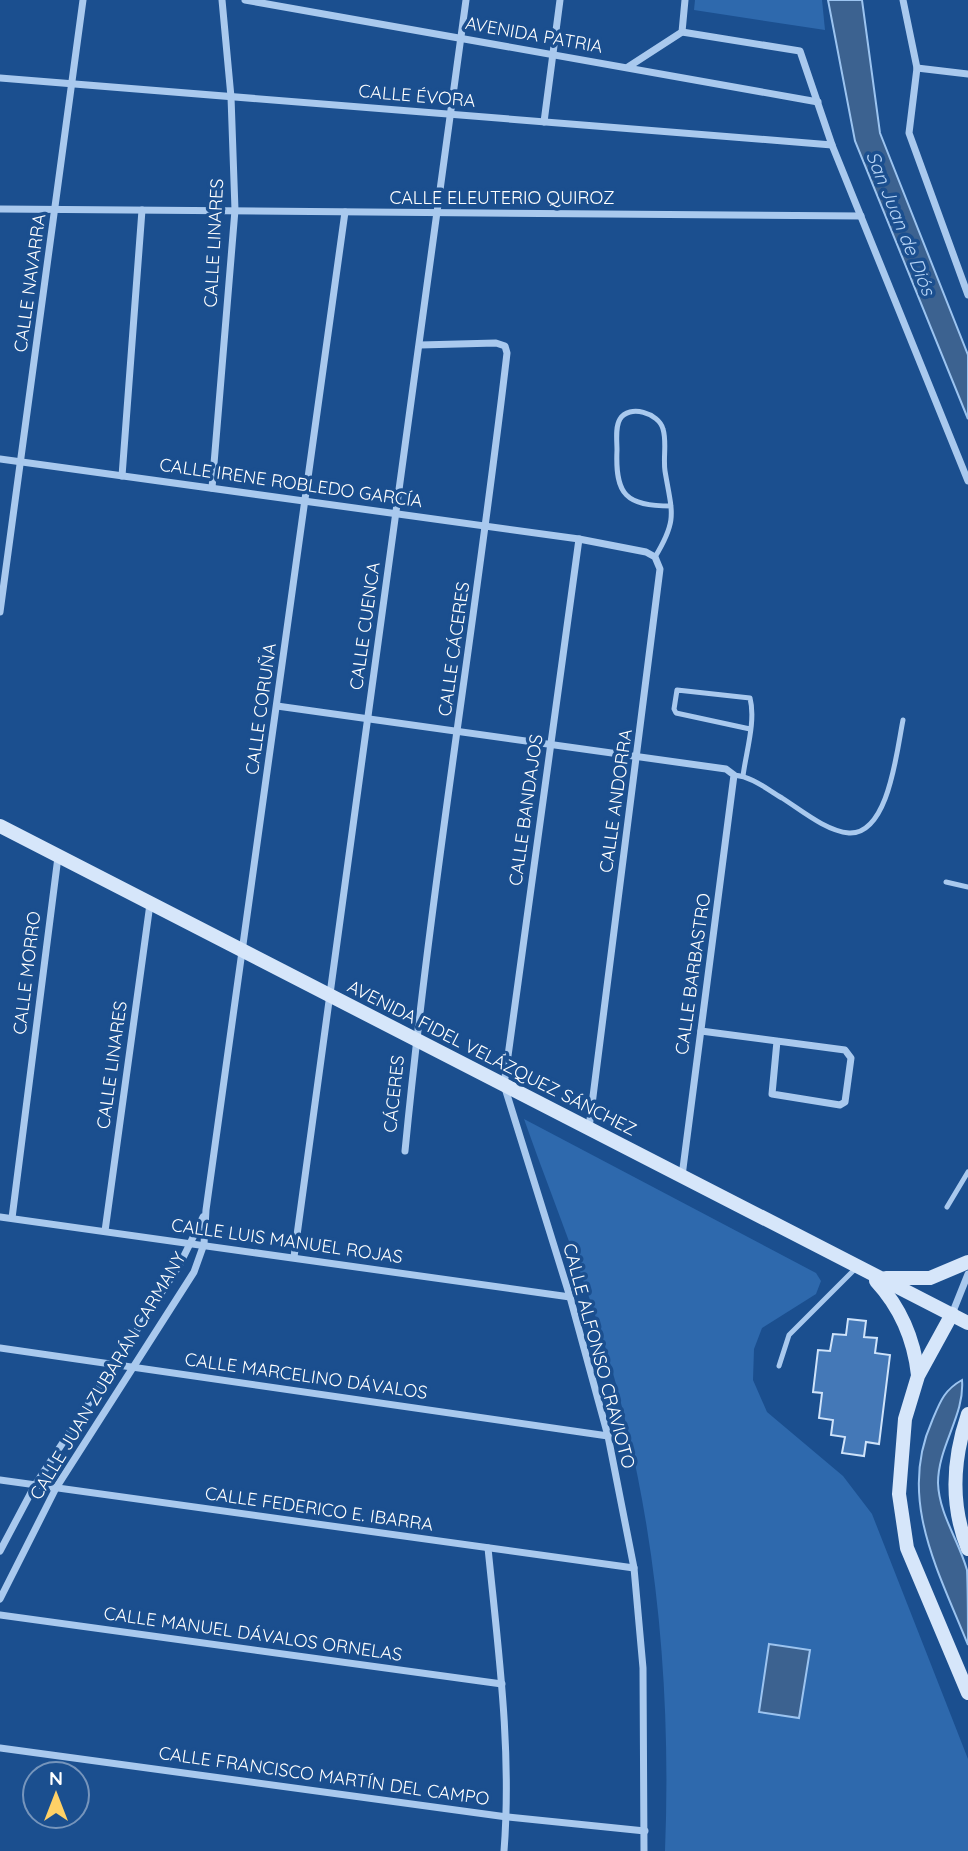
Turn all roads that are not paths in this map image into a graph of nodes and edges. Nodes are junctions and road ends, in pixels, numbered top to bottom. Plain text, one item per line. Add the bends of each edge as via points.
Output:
1 (83, 0) edge
2 (222, 0) edge
3 (245, 0) edge
4 (466, 0) edge
5 (560, 0) edge
6 (685, 0) edge
7 (903, 0) edge
8 (682, 32) junction
9 (461, 38) junction
10 (553, 54) junction
11 (628, 67) junction
12 (917, 68) junction
13 (968, 74) edge
14 (0, 78) edge
15 (71, 84) junction
16 (231, 97) junction
17 (818, 102) junction
18 (451, 114) junction
19 (544, 122) junction
20 (832, 145) junction
21 (0, 209) edge
22 (56, 209) junction
23 (142, 210) junction
24 (235, 210) junction
25 (345, 212) junction
26 (438, 214) junction
27 (860, 216) junction
28 (968, 295) edge
29 (420, 345) junction
30 (0, 459) edge
31 (20, 462) junction
32 (122, 476) junction
33 (968, 481) edge
34 (212, 488) junction
35 (304, 501) junction
36 (671, 506) junction
37 (397, 514) junction
38 (487, 526) junction
39 (579, 539) junction
40 (655, 557) junction
41 (0, 612) edge
42 (277, 706) junction
43 (368, 719) junction
44 (903, 720) dead end
45 (750, 729) junction
46 (458, 732) junction
47 (551, 745) junction
48 (638, 757) junction
49 (733, 775) junction
50 (743, 776) junction
51 (0, 826) edge
52 (58, 856) junction
53 (946, 882) dead end
54 (968, 887) edge
55 (150, 904) junction
56 (244, 952) junction
57 (330, 996) junction
58 (701, 1031) junction
59 (416, 1040) junction
60 (777, 1041) junction
61 (504, 1085) junction
62 (588, 1128) junction
63 (405, 1151) dead end
64 (968, 1171) edge
65 (682, 1177) junction
66 (947, 1207) dead end
67 (205, 1210) junction
68 (0, 1217) edge
69 (12, 1218) junction
70 (105, 1231) junction
71 (192, 1243) junction
72 (204, 1244) junction
73 (294, 1257) junction
74 (968, 1262) edge
75 (857, 1267) junction
76 (871, 1274) junction
77 (968, 1274) edge
78 (570, 1297) junction
79 (952, 1314) junction
80 (968, 1322) edge
81 (0, 1348) edge
82 (113, 1364) junction
83 (779, 1366) dead end
84 (134, 1367) junction
85 (918, 1376) junction
86 (968, 1414) edge
87 (608, 1436) junction
88 (0, 1480) edge
89 (35, 1485) junction
90 (55, 1488) junction
91 (488, 1548) junction
92 (968, 1549) edge
93 (0, 1551) edge
94 (634, 1568) junction
95 (0, 1599) edge
96 (0, 1615) edge
97 (502, 1684) junction
98 (968, 1693) edge
99 (0, 1748) edge
100 (507, 1817) junction
101 (645, 1831) junction
102 (504, 1851) edge
103 (644, 1851) edge

1 - 15 street, CALLE NAVARRA
2 - 16 street, CALLE LINARES
3 - 9 street, AVENIDA PATRIA
4 - 9 street, CALLE CUENCA
5 - 10 street
6 - 8 street
7 - 12 street
8 - 11 street
8 - 17 street via 800,51
9 - 10 street, AVENIDA PATRIA
9 - 18 street, CALLE CUENCA
10 - 11 street, AVENIDA PATRIA
10 - 19 street
11 - 17 street, AVENIDA PATRIA
12 - 13 street
12 - 28 street via 909,133
14 - 15 street, CALLE ÉVORA
15 - 16 street, CALLE ÉVORA
15 - 22 street, CALLE NAVARRA
16 - 18 street, CALLE ÉVORA
16 - 24 street, CALLE LINARES
17 - 20 street
18 - 19 street, CALLE ÉVORA
18 - 26 street, CALLE CUENCA
19 - 20 street, CALLE ÉVORA
20 - 27 street
21 - 22 street, CALLE ELEUTERIO QUIROZ
22 - 23 street, CALLE ELEUTERIO QUIROZ
22 - 31 street, CALLE NAVARRA
23 - 24 street, CALLE ELEUTERIO QUIROZ
23 - 32 street
24 - 25 street, CALLE ELEUTERIO QUIROZ
24 - 34 street, CALLE LINARES
25 - 26 street, CALLE ELEUTERIO QUIROZ
25 - 35 street, CALLE CORUÑA
26 - 27 street, CALLE ELEUTERIO QUIROZ
26 - 29 street, CALLE CUENCA
27 - 33 street
29 - 37 street, CALLE CUENCA
29 - 38 street, CALLE CÁCERES via 505,346
30 - 31 street, CALLE IRENE ROBLEDO GARCÍA
31 - 32 street, CALLE IRENE ROBLEDO GARCÍA
31 - 41 street, CALLE NAVARRA
32 - 34 street, CALLE IRENE ROBLEDO GARCÍA
34 - 35 street, CALLE IRENE ROBLEDO GARCÍA
35 - 37 street, CALLE IRENE ROBLEDO GARCÍA
35 - 42 street, CALLE CORUÑA
36 - 36 lane via 658,418 627,412 617,426 616,477 621,491 648,506
36 - 40 lane via 670,534
37 - 38 street, CALLE IRENE ROBLEDO GARCÍA
37 - 43 street, CALLE CUENCA
38 - 39 street, CALLE IRENE ROBLEDO GARCÍA
38 - 46 street, CALLE CÁCERES
39 - 40 street
39 - 47 street, CALLE BANDAJOS
40 - 48 street, CALLE ANDORRA via 660,569
42 - 43 street
42 - 56 street, CALLE CORUÑA
43 - 46 street
43 - 57 street, CALLE CUENCA
44 - 50 lane via 882,809 863,831 848,833 830,827
45 - 45 lane via 676,713 677,690 750,698
45 - 50 lane
46 - 47 street
46 - 59 street, CALLE CÁCERES
47 - 48 street
47 - 61 street, CALLE BANDAJOS
48 - 49 street via 726,769
48 - 62 street, CALLE ANDORRA
49 - 50 lane
49 - 58 street, CALLE BARBASTRO
51 - 52 street, AVENIDA FIDEL VELÁZQUEZ SÁNCHEZ
52 - 55 street, AVENIDA FIDEL VELÁZQUEZ SÁNCHEZ
52 - 69 street, CALLE MORRO
53 - 54 lane
55 - 56 street, AVENIDA FIDEL VELÁZQUEZ SÁNCHEZ
55 - 70 street, CALLE LINARES
56 - 57 street, AVENIDA FIDEL VELÁZQUEZ SÁNCHEZ
56 - 67 street, CALLE CORUÑA
57 - 59 street, AVENIDA FIDEL VELÁZQUEZ SÁNCHEZ
57 - 73 street, CALLE CUENCA
58 - 60 street
58 - 65 street, CALLE BARBASTRO
59 - 61 street, AVENIDA FIDEL VELÁZQUEZ SÁNCHEZ
59 - 63 street, CÁCERES
60 - 60 street via 849,1053 845,1102 840,1105 772,1094
61 - 62 street, AVENIDA FIDEL VELÁZQUEZ SÁNCHEZ
61 - 78 street, CALLE ALFONSO CRAVIOTO
62 - 65 street, AVENIDA FIDEL VELÁZQUEZ SÁNCHEZ
64 - 66 lane
65 - 75 street, AVENIDA FIDEL VELÁZQUEZ SÁNCHEZ
67 - 71 street, CALLE CORUÑA
67 - 72 street, CALLE CORUÑA
68 - 69 street, CALLE LUIS MANUEL ROJAS
69 - 70 street, CALLE LUIS MANUEL ROJAS
70 - 71 street, CALLE LUIS MANUEL ROJAS
71 - 72 street, CALLE LUIS MANUEL ROJAS
71 - 82 street, CALLE JUAN ZUBARÁN CARMANY
72 - 73 street, CALLE LUIS MANUEL ROJAS
72 - 84 street, CALLE JUAN ZUBARÁN CARMANY via 194,1272
73 - 78 street, CALLE LUIS MANUEL ROJAS
74 - 76 street via 915,1280
75 - 76 street, AVENIDA FIDEL VELÁZQUEZ SÁNCHEZ
75 - 83 lane via 789,1335
76 - 79 street, AVENIDA FIDEL VELÁZQUEZ SÁNCHEZ
76 - 85 street via 904,1321
77 - 79 street
78 - 87 street, CALLE ALFONSO CRAVIOTO
79 - 80 street, AVENIDA FIDEL VELÁZQUEZ SÁNCHEZ
79 - 85 street
81 - 82 street, CALLE MARCELINO DÁVALOS
82 - 84 street, CALLE MARCELINO DÁVALOS
82 - 89 street, CALLE JUAN ZUBARÁN CARMANY
84 - 87 street, CALLE MARCELINO DÁVALOS
84 - 90 street, CALLE JUAN ZUBARÁN CARMANY
85 - 98 street via 905,1419 899,1494 907,1548
86 - 92 street via 957,1446 954,1490
87 - 94 street, CALLE ALFONSO CRAVIOTO
88 - 89 street, CALLE FEDERICO E. IBARRA
89 - 90 street, CALLE FEDERICO E. IBARRA
89 - 93 street, CALLE JUAN ZUBARÁN CARMANY
90 - 91 street, CALLE FEDERICO E. IBARRA
90 - 95 street, CALLE JUAN ZUBARÁN CARMANY
91 - 94 street, CALLE FEDERICO E. IBARRA
91 - 97 street
94 - 101 street, CALLE ALFONSO CRAVIOTO via 643,1668
96 - 97 street, CALLE MANUEL DÁVALOS ORNELAS
97 - 100 street
99 - 100 street, CALLE FRANCISCO MARTÍN DEL CAMPO
100 - 101 street, CALLE FRANCISCO MARTÍN DEL CAMPO
100 - 102 street
101 - 103 street, CALLE ALFONSO CRAVIOTO

